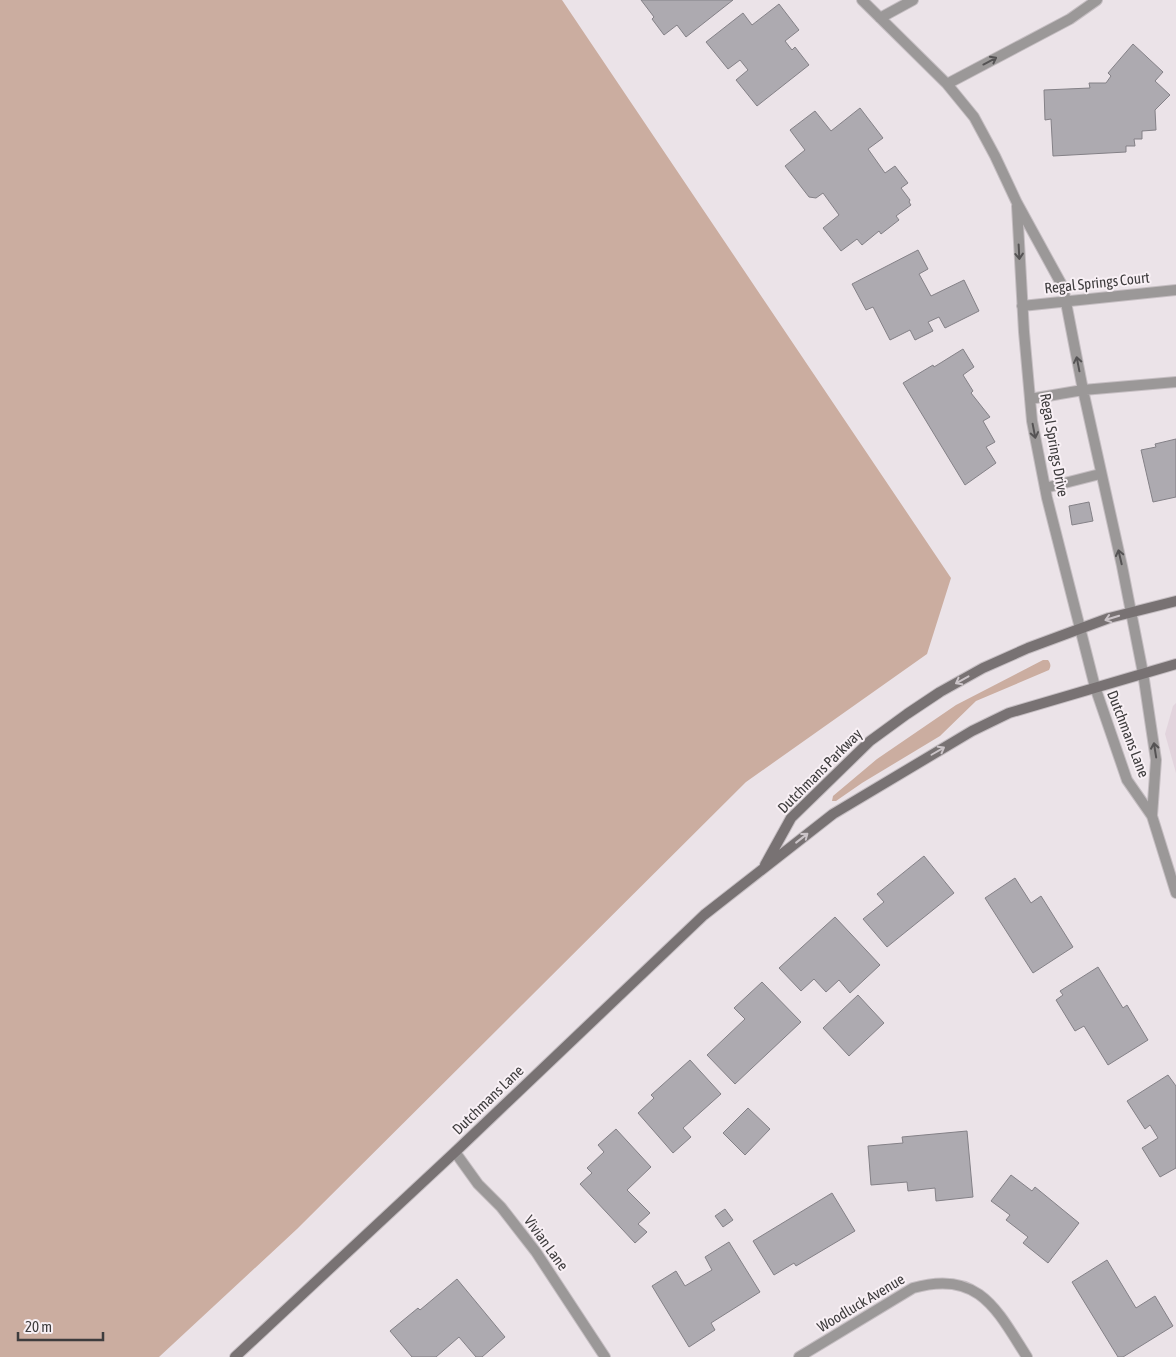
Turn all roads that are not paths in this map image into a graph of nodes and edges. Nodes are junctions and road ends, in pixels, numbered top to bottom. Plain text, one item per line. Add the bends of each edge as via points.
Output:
1 (862, 0) edge
2 (914, 0) edge
3 (1097, 0) edge
4 (880, 18) junction
5 (947, 84) junction
6 (1017, 203) junction
7 (1176, 290) edge
8 (1066, 302) junction
9 (1022, 306) junction
10 (1176, 382) edge
11 (1083, 390) junction
12 (1030, 399) junction
13 (1100, 474) junction
14 (1045, 488) junction
15 (1176, 601) edge
16 (1132, 612) junction
17 (1079, 630) junction
18 (1176, 664) edge
19 (1143, 673) junction
20 (1095, 687) junction
21 (1152, 816) junction
22 (763, 868) junction
23 (1176, 893) edge
24 (455, 1152) junction
25 (235, 1357) edge
26 (605, 1357) edge
27 (799, 1357) edge
28 (1027, 1357) edge

1 - 4 street, Regal Springs Drive
2 - 4 street
5 -> 3 street via 1070,19
4 - 5 street, Regal Springs Drive
5 - 6 street, Regal Springs Drive via 974,117
6 - 8 street, Regal Springs Drive via 1063,287
6 -> 9 street, Regal Springs Drive
7 - 8 street, Regal Springs Court
8 - 9 street, Regal Springs Court
11 -> 8 street, Regal Springs Drive
9 - 12 street, Regal Springs Drive
10 - 11 street
11 - 12 street
11 - 13 street, Regal Springs Drive
12 -> 14 street, Regal Springs Drive
13 - 14 street
16 -> 13 street, Regal Springs Drive
14 - 17 street, Regal Springs Drive
15 - 16 main road, Dutchmans Parkway
16 -> 17 main road, Dutchmans Parkway
16 - 19 street, Regal Springs Drive
17 - 20 street, Regal Springs Drive
17 -> 22 main road, Dutchmans Parkway via 983,668 940,692 870,741 790,818
18 - 19 main road
19 - 20 main road
21 -> 19 street, Dutchmans Lane via 1156,760
20 - 21 street, Dutchmans Lane via 1127,780
22 -> 20 main road via 833,814 972,731 1009,713
21 - 23 street, Dutchmans Lane
22 - 24 main road, Dutchmans Lane via 704,915
24 - 25 main road, Dutchmans Lane
24 - 26 street, Vivian Lane via 536,1252
27 - 28 street, Woodluck Avenue via 914,1288 930,1283 953,1284 988,1300

